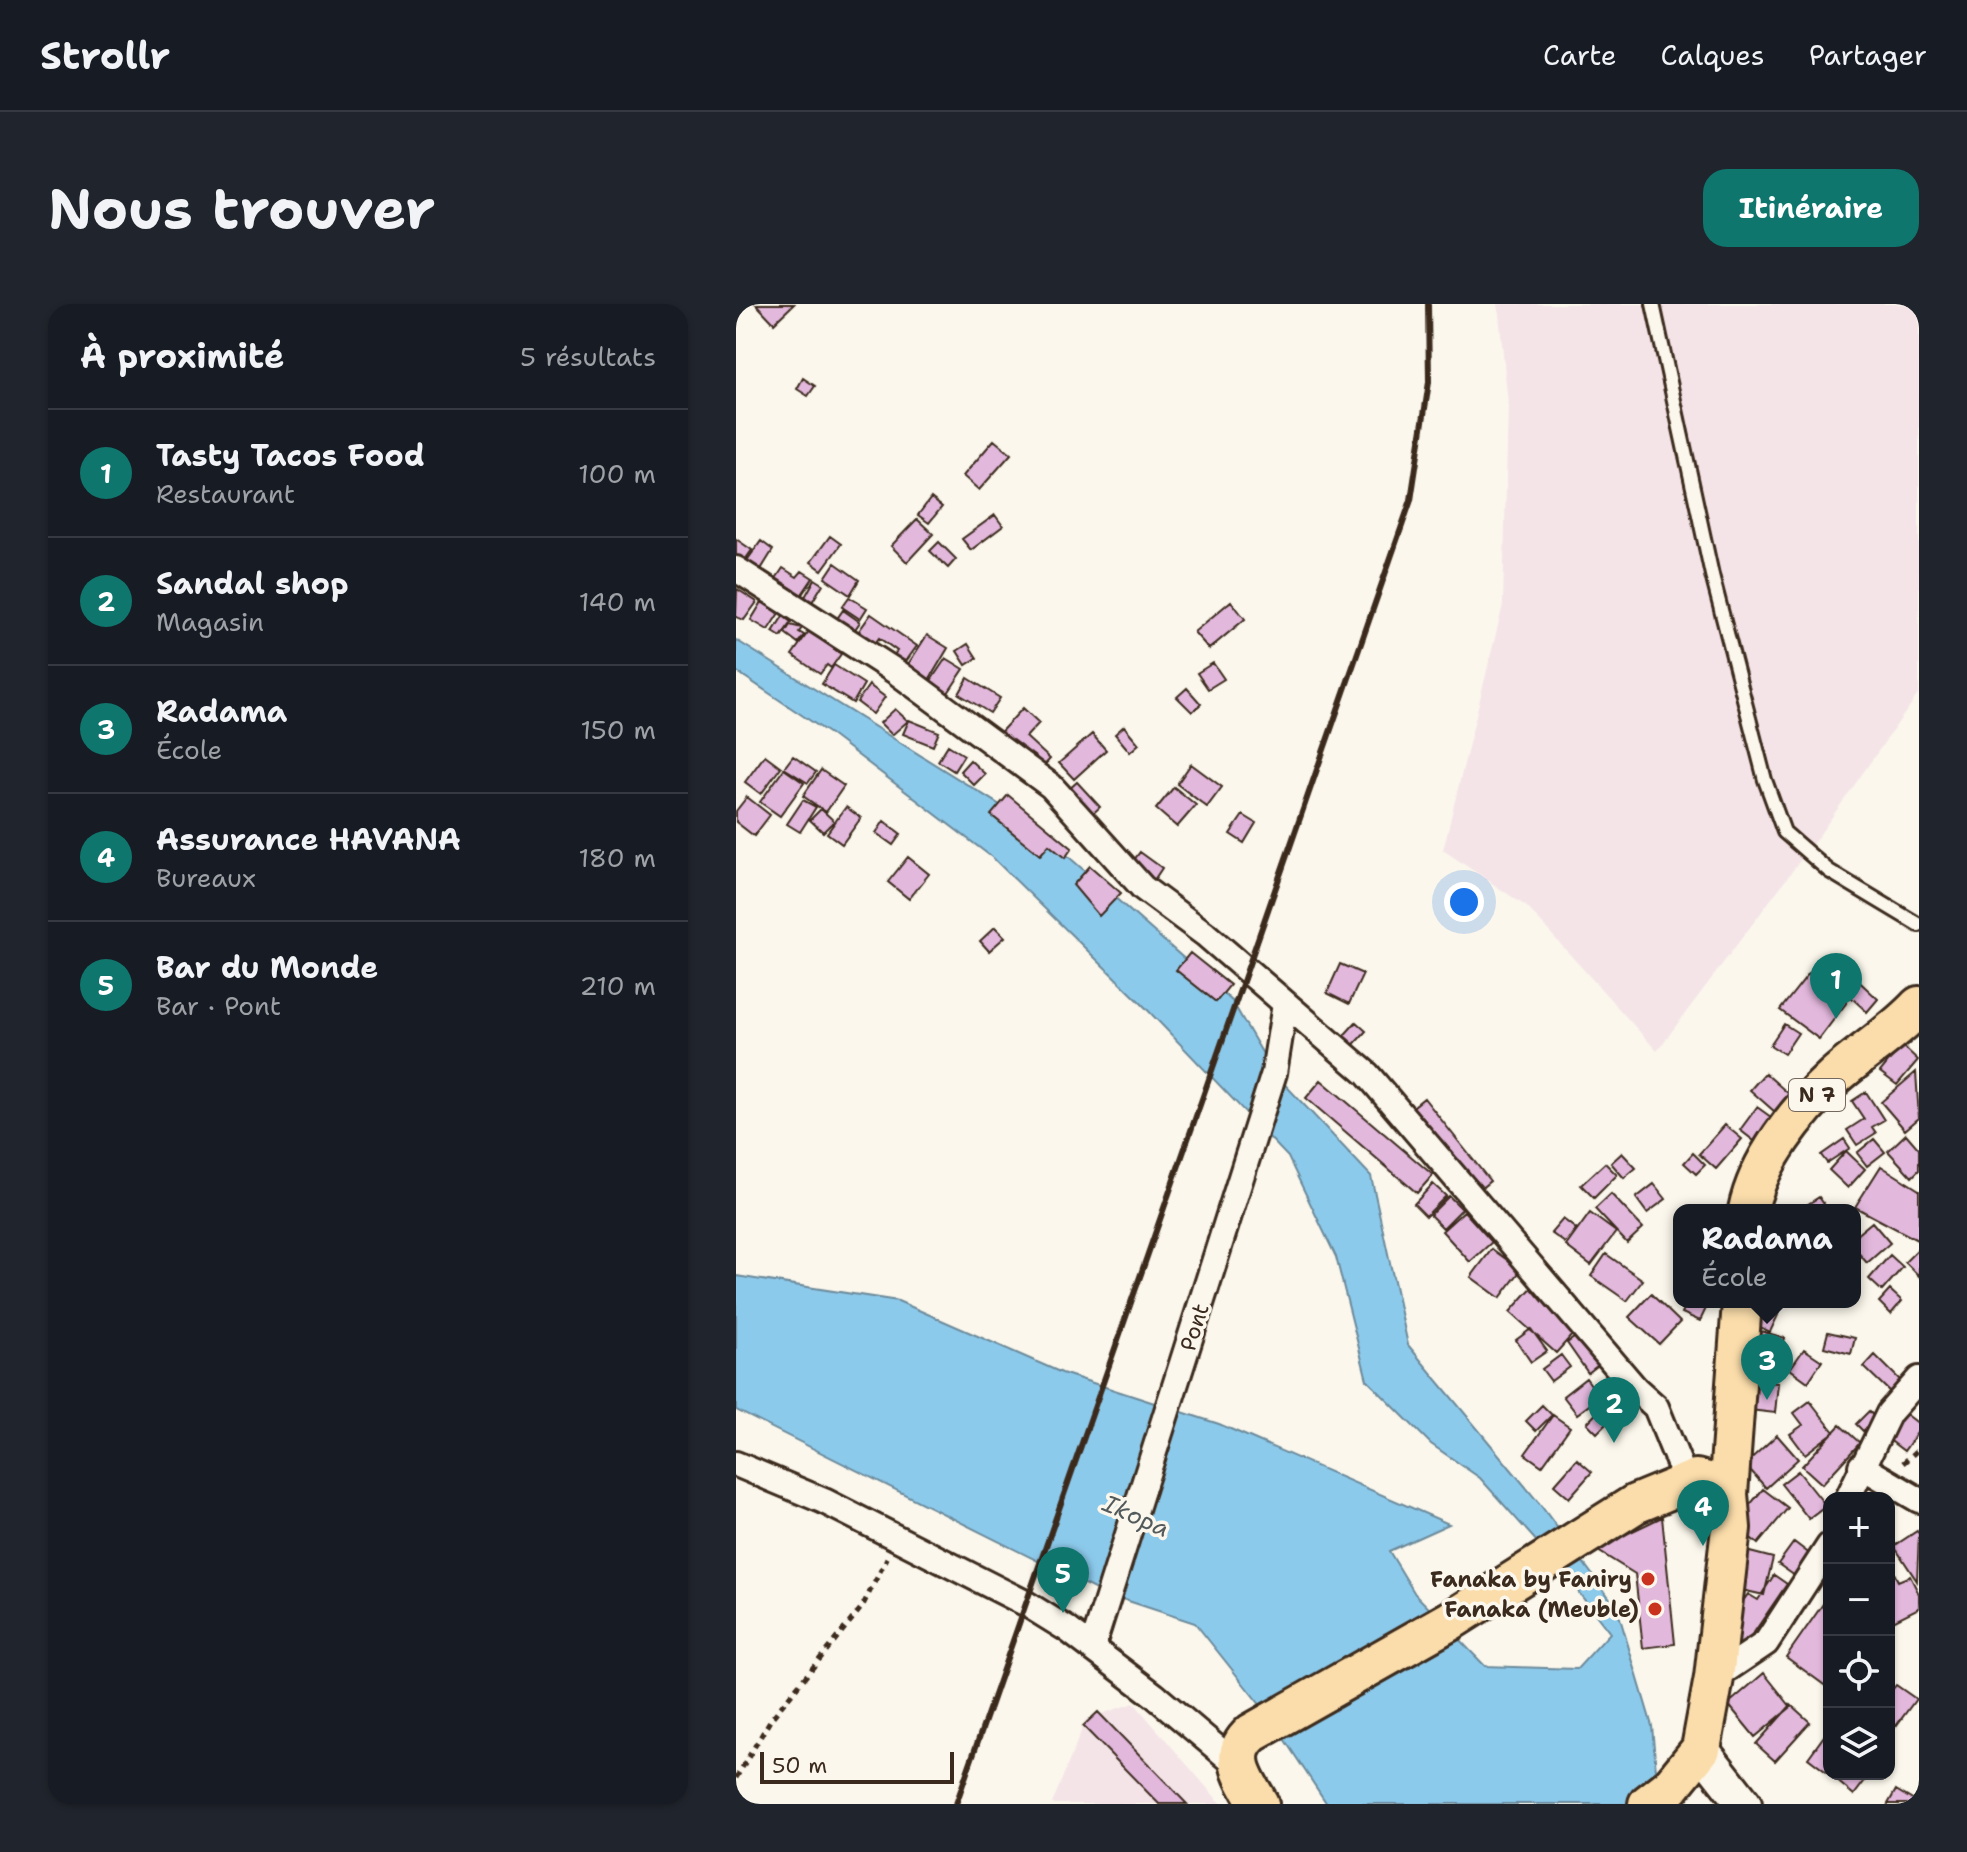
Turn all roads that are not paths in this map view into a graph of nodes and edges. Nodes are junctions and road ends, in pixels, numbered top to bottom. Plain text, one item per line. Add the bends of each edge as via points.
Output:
1 (1653, 304) edge
2 (736, 569) edge
3 (1919, 925) edge
4 (1285, 1004) junction
5 (1919, 1006) edge
6 (1750, 1204) edge
7 (1742, 1308) edge
8 (1919, 1379) edge
9 (736, 1464) edge
10 (1861, 1466) junction
11 (1686, 1481) junction
12 (1850, 1492) edge
13 (1728, 1494) junction
14 (1919, 1500) edge
15 (1823, 1555) edge
16 (1092, 1648) junction
17 (1714, 1678) junction
18 (1701, 1749) junction
19 (1238, 1766) junction
20 (1659, 1795) edge
21 (1259, 1804) edge
22 (1744, 1804) edge

1 - 3 lane via 1712,575 1765,780 1784,832 1829,871
2 - 4 street via 898,673 1051,786 1143,888
4 - 11 street via 1367,1074 1656,1407
4 - 16 street, Pont via 1274,1073
5 - 6 main road, N 7 via 1812,1101 1762,1170
7 - 13 main road
8 - 10 street via 1889,1413
9 - 16 street via 824,1501 1025,1603
10 - 12 street
10 - 14 street
11 - 13 main road via 1708,1481
11 - 19 main road via 1625,1511 1450,1621 1267,1725 1241,1743
13 - 17 main road via 1731,1528
15 - 17 street via 1766,1643
16 - 19 street
17 - 18 main road
18 - 20 main road
18 - 22 street
19 - 21 main road

